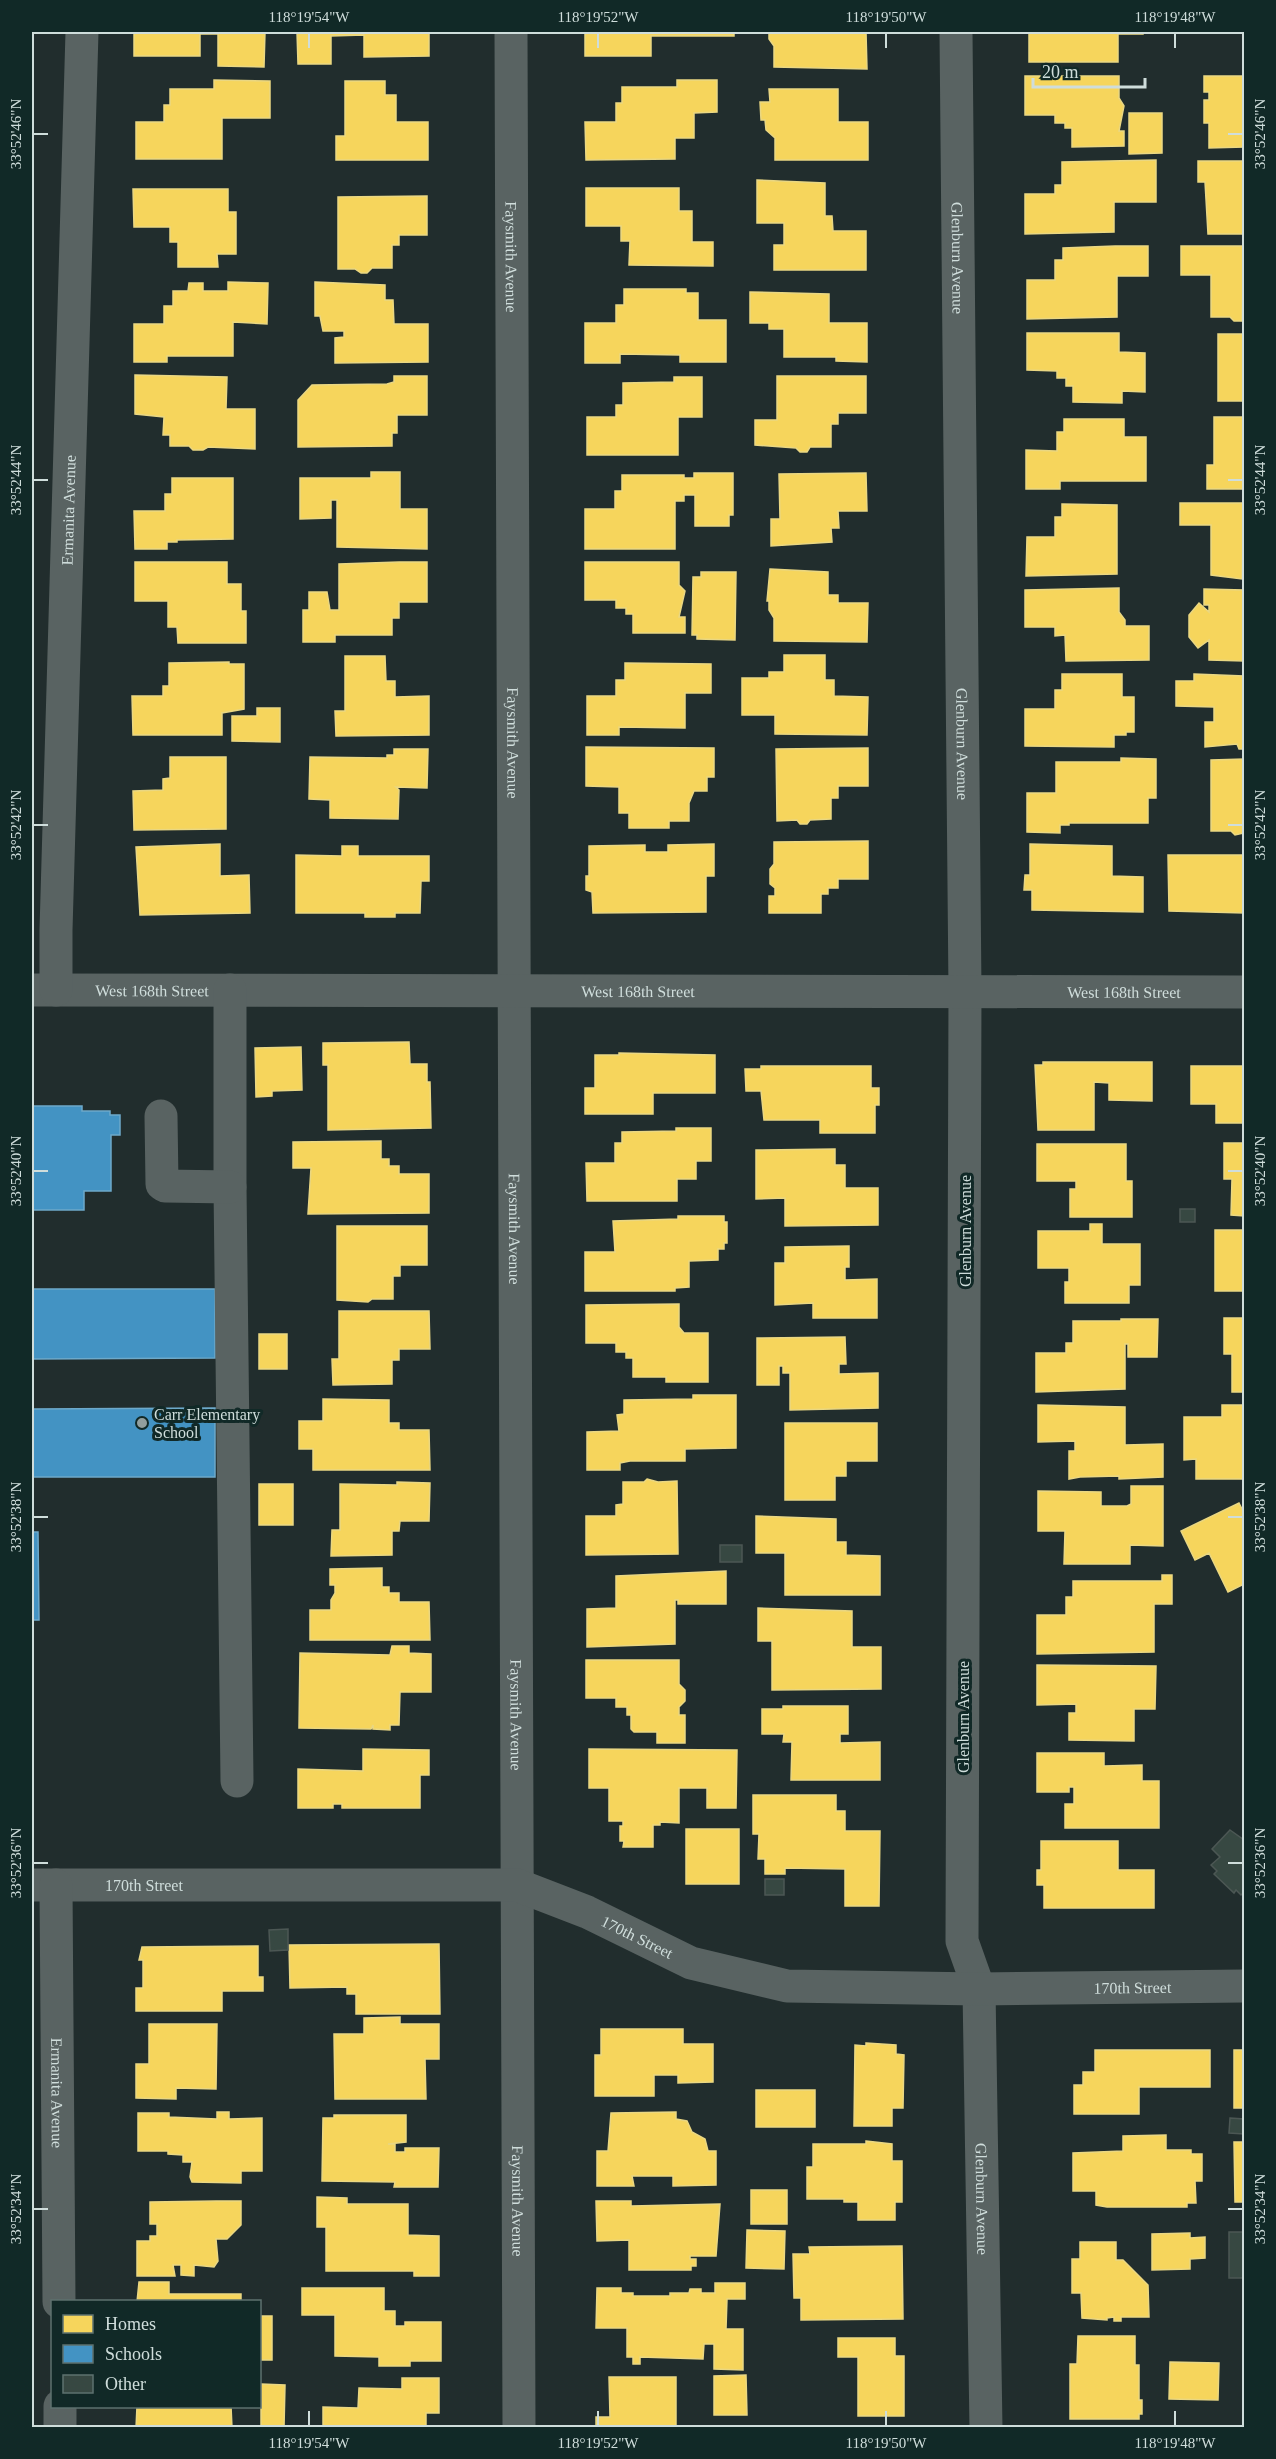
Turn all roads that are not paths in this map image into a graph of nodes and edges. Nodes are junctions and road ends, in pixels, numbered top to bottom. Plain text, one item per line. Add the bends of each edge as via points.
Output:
1 (82, 32) edge
2 (510, 32) edge
3 (956, 32) edge
4 (44, 990) edge
5 (230, 990) junction
6 (514, 991) junction
7 (965, 991) junction
8 (1245, 992) edge
9 (161, 1116) dead end
10 (230, 1187) junction
11 (237, 1781) dead end
12 (44, 1885) edge
13 (517, 1885) junction
14 (1245, 1986) edge
15 (979, 1989) junction
16 (59, 2300) edge
17 (60, 2408) edge
18 (60, 2427) edge
19 (519, 2427) edge
20 (986, 2427) edge

1 - 4 street, Ermanita Avenue via 56,930
2 - 6 street, Faysmith Avenue
3 - 7 street, Glenburn Avenue
4 - 5 street, West 168th Street
5 - 6 street, West 168th Street
5 - 10 street
6 - 7 street, West 168th Street
6 - 13 street, Faysmith Avenue
7 - 8 street, West 168th Street
7 - 15 street, Glenburn Avenue via 962,1941
9 - 10 street via 162,1184
10 - 11 street
12 - 13 street, 170th Street
12 - 16 street, Ermanita Avenue
13 - 15 street, 170th Street via 587,1912 691,1963 787,1986
13 - 19 street, Faysmith Avenue
14 - 15 street, 170th Street
15 - 20 street, Glenburn Avenue
17 - 18 street

